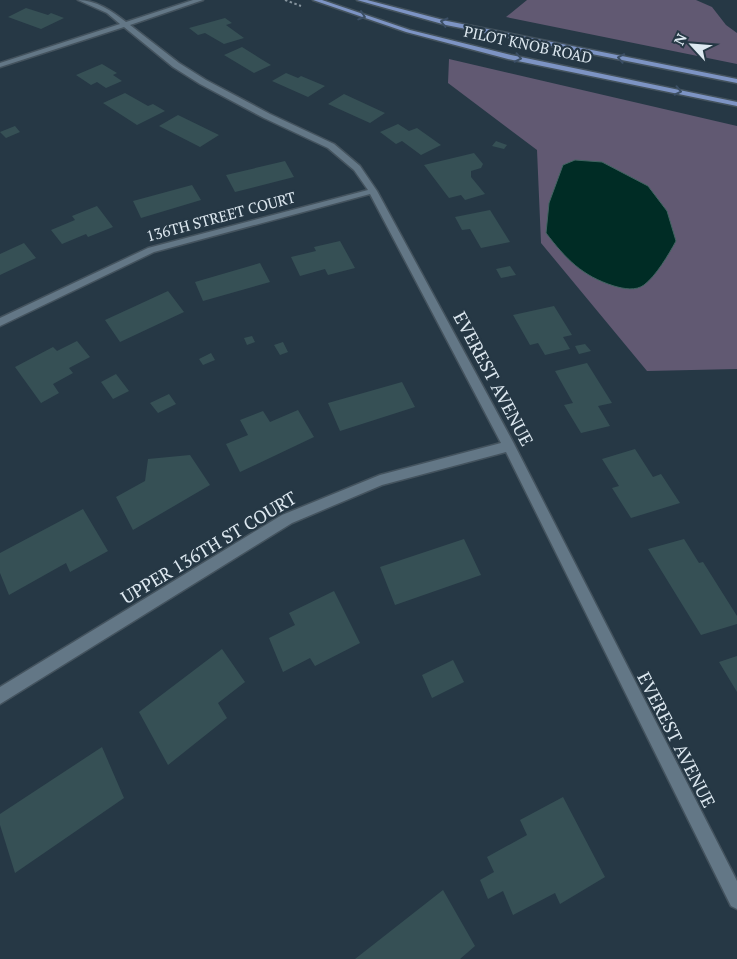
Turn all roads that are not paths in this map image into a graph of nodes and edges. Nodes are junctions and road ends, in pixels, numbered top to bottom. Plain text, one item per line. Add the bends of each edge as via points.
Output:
1 (81, 0) edge
2 (200, 0) edge
3 (316, 0) edge
4 (360, 0) edge
5 (126, 24) junction
6 (0, 65) edge
7 (737, 81) edge
8 (737, 104) edge
9 (373, 191) junction
10 (0, 322) edge
11 (508, 446) junction
12 (0, 696) edge
13 (737, 900) edge

1 - 5 street, EVEREST AVENUE via 96,5
2 - 5 street
3 -> 8 main road, PILOT KNOB ROAD via 408,32
7 -> 4 main road, PILOT KNOB ROAD via 446,23
5 - 6 street
5 - 9 street, EVEREST AVENUE via 176,65 203,82 331,146 357,168
9 - 10 street, 136TH STREET COURT via 151,250
9 - 11 street, EVEREST AVENUE
11 - 12 street, UPPER 136TH ST COURT via 380,480 287,519
11 - 13 street, EVEREST AVENUE

